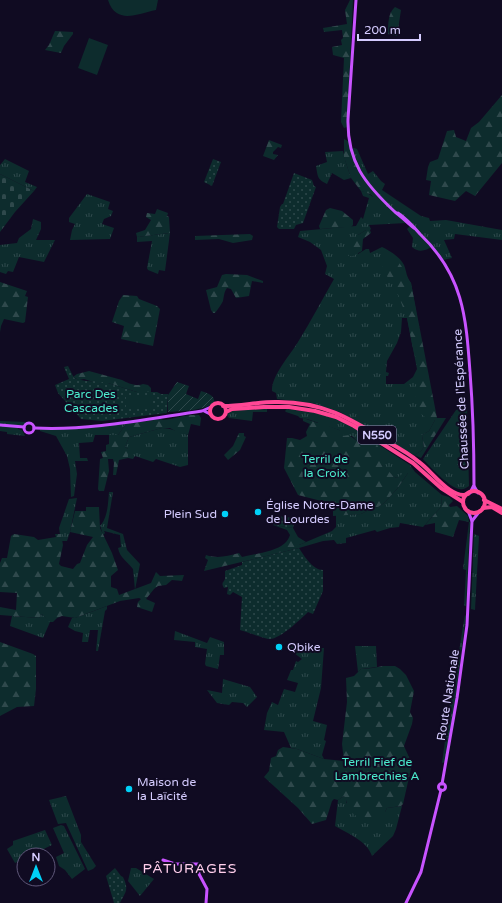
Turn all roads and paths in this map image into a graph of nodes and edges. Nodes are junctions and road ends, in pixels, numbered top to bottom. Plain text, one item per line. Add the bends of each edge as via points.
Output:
1 (356, 0) edge
2 (265, 404) junction
3 (273, 404) junction
4 (224, 406) junction
5 (211, 407) junction
6 (202, 411) junction
7 (226, 412) junction
8 (210, 414) junction
9 (0, 425) edge
10 (24, 427) junction
11 (34, 428) junction
12 (474, 485) junction
13 (469, 493) junction
14 (478, 493) junction
15 (484, 500) junction
16 (463, 502) junction
17 (502, 509) edge
18 (481, 510) junction
19 (468, 511) junction
20 (502, 513) edge
21 (472, 521) junction
22 (164, 861) dead end
23 (206, 903) edge
24 (406, 903) edge

1 - 12 main road, Chaussée de l'Espérance via 348,119 350,142 365,180 374,192 432,246 454,281 468,331
2 - 3 highway, N550
2 - 4 highway, N550
2 - 7 highway, N550
3 - 13 highway, N550 via 296,403 315,406 345,416 415,459 456,494
3 - 16 highway, N550 via 315,410 349,423 413,462 441,488
4 - 5 highway via 218,404
4 - 7 highway
5 - 6 main road
5 - 8 highway
6 - 8 main road
6 - 11 main road via 81,427
7 - 8 highway via 224,417 218,419
9 - 10 main road
10 - 11 main road via 30,423
10 - 11 main road via 29,433
12 - 13 main road
12 - 14 main road
13 - 14 highway, N550
13 - 16 highway
14 - 15 highway
15 - 17 highway
15 - 18 highway
16 - 19 highway, N550 via 464,508
18 - 19 highway via 473,513
18 - 20 highway via 492,507
18 - 21 main road
19 - 21 main road
21 - 24 main road, Route Nationale via 468,609 458,698 442,784 445,788 441,790 421,872
22 - 23 main road via 175,864 198,864 199,874 207,889

